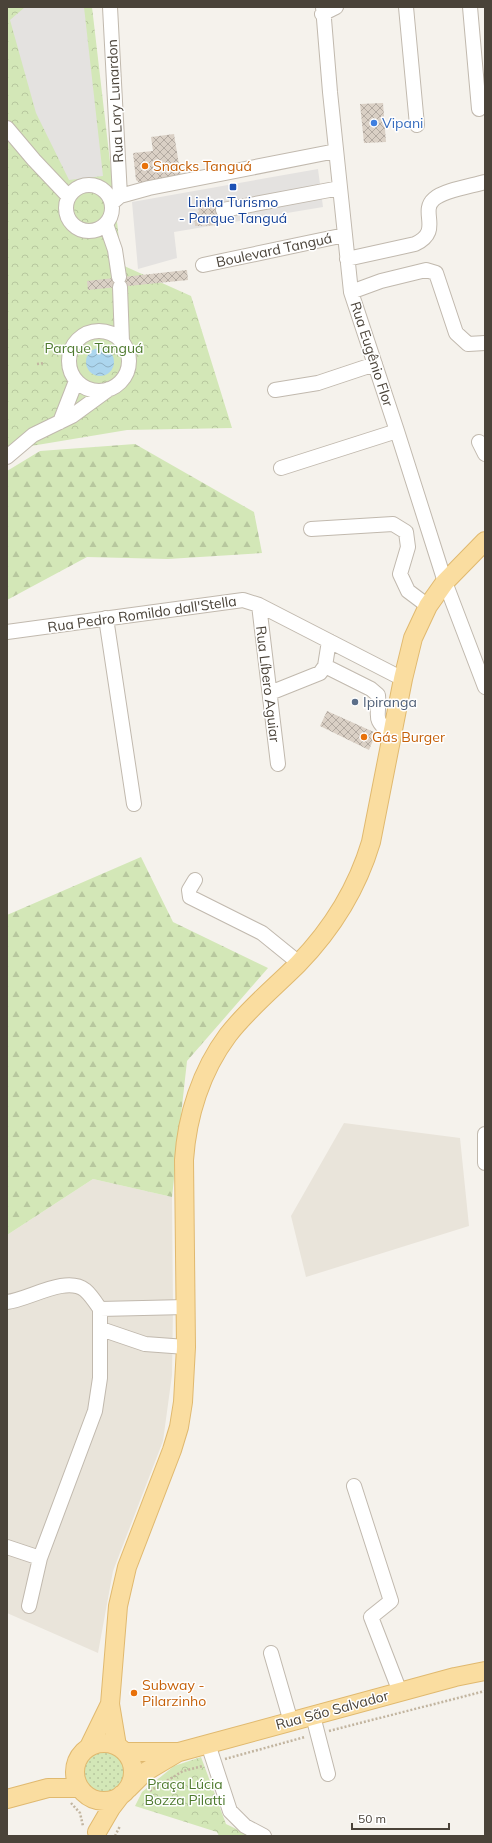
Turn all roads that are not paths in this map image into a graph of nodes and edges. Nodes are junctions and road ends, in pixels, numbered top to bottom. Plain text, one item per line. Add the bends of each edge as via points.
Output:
1 (110, 7) edge
2 (336, 7) edge
3 (406, 7) edge
4 (470, 7) edge
5 (323, 10) edge
6 (479, 109) dead end
7 (417, 125) dead end
8 (7, 128) edge
9 (336, 150) junction
10 (485, 182) edge
11 (340, 188) junction
12 (69, 197) junction
13 (116, 199) junction
14 (223, 210) dead end
15 (106, 224) junction
16 (345, 235) junction
17 (347, 259) junction
18 (203, 265) dead end
19 (351, 292) junction
20 (122, 342) junction
21 (485, 342) edge
22 (375, 364) junction
23 (76, 381) junction
24 (111, 388) junction
25 (275, 390) dead end
26 (60, 422) junction
27 (397, 431) junction
28 (7, 457) edge
29 (281, 468) dead end
30 (311, 529) dead end
31 (485, 542) edge
32 (445, 582) junction
33 (258, 605) junction
34 (428, 606) junction
35 (106, 618) junction
36 (7, 632) edge
37 (329, 641) junction
38 (364, 659) junction
39 (325, 666) junction
40 (351, 678) junction
41 (403, 679) junction
42 (485, 687) edge
43 (270, 693) junction
44 (391, 735) junction
45 (278, 764) dead end
46 (134, 804) dead end
47 (194, 880) dead end
48 (299, 963) junction
49 (485, 1134) edge
50 (485, 1163) edge
51 (7, 1302) edge
52 (186, 1307) junction
53 (100, 1309) junction
54 (101, 1329) junction
55 (186, 1347) junction
56 (354, 1486) dead end
57 (7, 1547) edge
58 (40, 1558) junction
59 (29, 1606) dead end
60 (271, 1653) dead end
61 (485, 1671) edge
62 (400, 1692) junction
63 (110, 1704) junction
64 (313, 1716) junction
65 (291, 1722) junction
66 (208, 1744) junction
67 (89, 1747) junction
68 (121, 1749) junction
69 (179, 1752) junction
70 (75, 1770) junction
71 (328, 1774) dead end
72 (48, 1788) junction
73 (83, 1792) junction
74 (124, 1792) junction
75 (7, 1799) edge
76 (97, 1834) edge
77 (264, 1836) edge

1 - 13 street, Rua Lory Lunardon
2 - 5 street
3 - 7 street
4 - 6 street
5 - 9 street, Rua Eugênio Flor
8 - 12 street
9 - 11 street, Rua Eugênio Flor
9 - 13 street via 149,188
10 - 17 street via 439,195 432,200 429,210 429,233 425,239 415,244
11 - 14 street
11 - 16 street, Rua Eugênio Flor
12 - 13 street via 81,187 92,186
12 - 15 street via 68,216 76,226 88,231
13 - 15 street
15 - 20 street via 115,250
16 - 17 street, Rua Eugênio Flor
16 - 18 street, Boulevard Tanguá
17 - 19 street, Rua Eugênio Flor
19 - 21 street via 381,281 426,270 436,273 456,333 468,344
19 - 22 street, Rua Eugênio Flor
20 - 23 street via 104,331 93,331 83,335 75,342 68,362
20 - 24 street via 129,362 120,382
22 - 25 street via 318,383
22 - 27 street, Rua Eugênio Flor
23 - 24 street via 92,390
23 - 26 street
24 - 26 street
26 - 28 street via 33,435
27 - 29 street
27 - 32 street, Rua Eugênio Flor
30 - 34 street via 393,524 406,532 408,547 400,574 408,591
31 - 32 main road
32 - 34 main road
32 - 42 street, Rua Eugênio Flor
33 - 35 street, Rua Pedro Romildo dall'Stella via 236,600
33 - 37 street, Rua Pedro Romildo dall'Stella
33 - 43 street, Rua Líbero Aguiar
34 - 41 main road via 413,638
35 - 36 street, Rua Pedro Romildo dall'Stella
35 - 46 street
37 - 38 street, Rua Pedro Romildo dall'Stella
37 - 39 street
38 - 40 street
38 - 41 street, Rua Pedro Romildo dall'Stella
39 - 40 street
39 - 43 street via 320,673
40 - 44 street via 378,695 376,714 379,724
41 - 44 main road
43 - 45 street, Rua Líbero Aguiar
44 - 48 main road via 366,860 339,914
47 - 48 street via 189,890 190,897 262,933
48 - 52 main road via 228,1036 202,1082 192,1108 184,1160
49 - 50 street
51 - 53 street via 54,1288 74,1286 91,1296
52 - 53 street
52 - 55 main road
53 - 54 street
54 - 55 street via 145,1344
54 - 58 street via 100,1378 95,1411
55 - 63 main road via 179,1427 122,1585 115,1628
56 - 62 street via 391,1601 371,1617
57 - 58 street
58 - 59 street
60 - 65 street
61 - 62 main road, Rua São Salvador
62 - 64 main road, Rua São Salvador
63 - 67 main road
63 - 68 main road
64 - 65 main road, Rua São Salvador
64 - 71 street
65 - 66 main road, Rua São Salvador
66 - 69 main road, Rua São Salvador
66 - 77 street via 230,1811 245,1826
67 - 68 main road via 108,1743
67 - 70 main road via 77,1761
68 - 69 main road, Rua São Salvador
68 - 74 main road via 133,1770 132,1780
69 - 74 main road, Rua São Salvador via 150,1769
70 - 72 main road
70 - 73 main road via 76,1780
72 - 73 main road
72 - 75 main road
73 - 74 main road via 94,1799 104,1801
73 - 76 main road
74 - 76 main road via 111,1808

